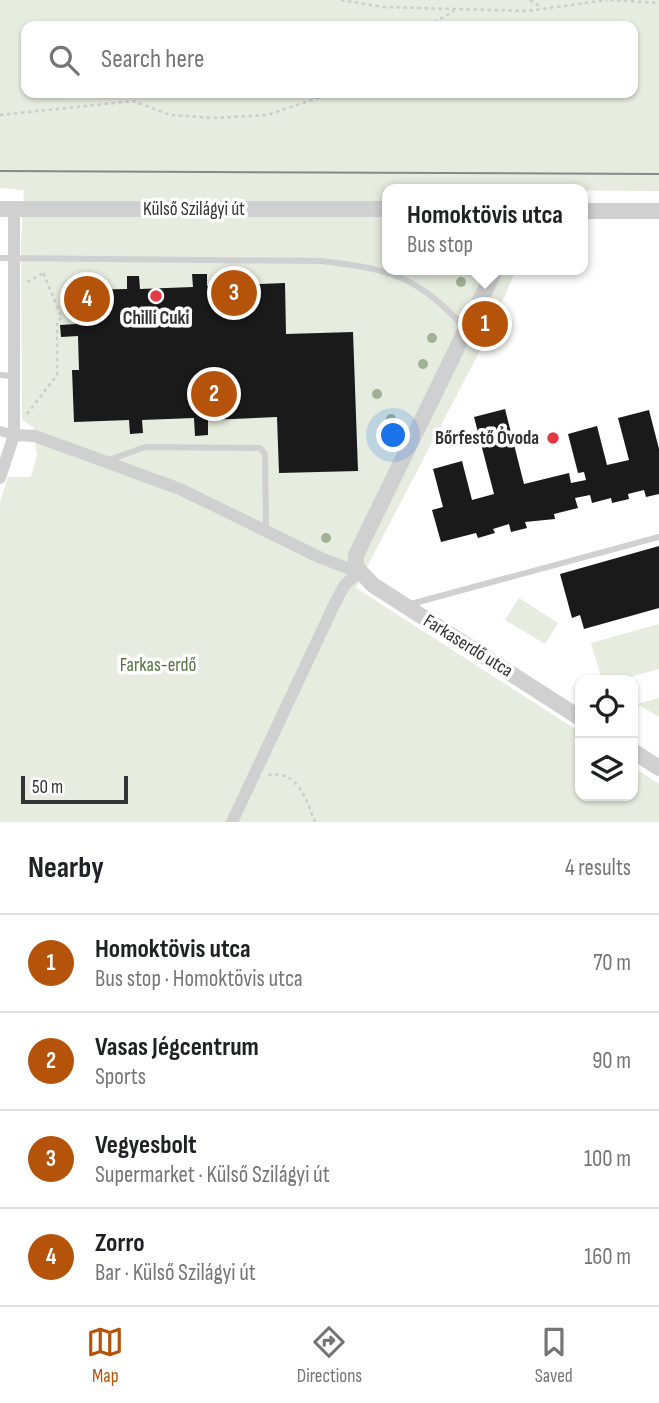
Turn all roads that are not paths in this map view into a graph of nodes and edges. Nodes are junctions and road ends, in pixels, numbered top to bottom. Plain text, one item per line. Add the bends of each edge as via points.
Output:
1 (7, 209) edge
2 (382, 209) edge
3 (588, 211) edge
4 (659, 211) edge
5 (0, 258) edge
6 (14, 258) junction
7 (382, 271) edge
8 (397, 275) edge
9 (493, 275) edge
10 (468, 330) junction
11 (0, 375) edge
12 (14, 376) junction
13 (0, 431) edge
14 (15, 435) junction
15 (105, 462) junction
16 (0, 478) edge
17 (266, 529) junction
18 (659, 537) edge
19 (358, 572) junction
20 (404, 606) junction
21 (575, 715) edge
22 (638, 754) edge
23 (659, 768) edge
24 (232, 822) edge

1 - 2 street, Külső Szilágyi út
1 - 6 street
3 - 4 street
5 - 6 lane
6 - 7 lane via 321,261
6 - 12 street
8 - 10 lane via 437,298
9 - 10 street
10 - 19 street via 356,555
11 - 12 lane
12 - 14 street
13 - 14 street
14 - 15 street via 35,436
14 - 16 street
15 - 17 street via 180,489
15 - 17 lane via 145,447 260,448 265,454
17 - 19 street
18 - 20 lane
19 - 20 street, Farkaserdő utca
19 - 24 street via 335,603
20 - 21 street, Farkaserdő utca
22 - 23 street

